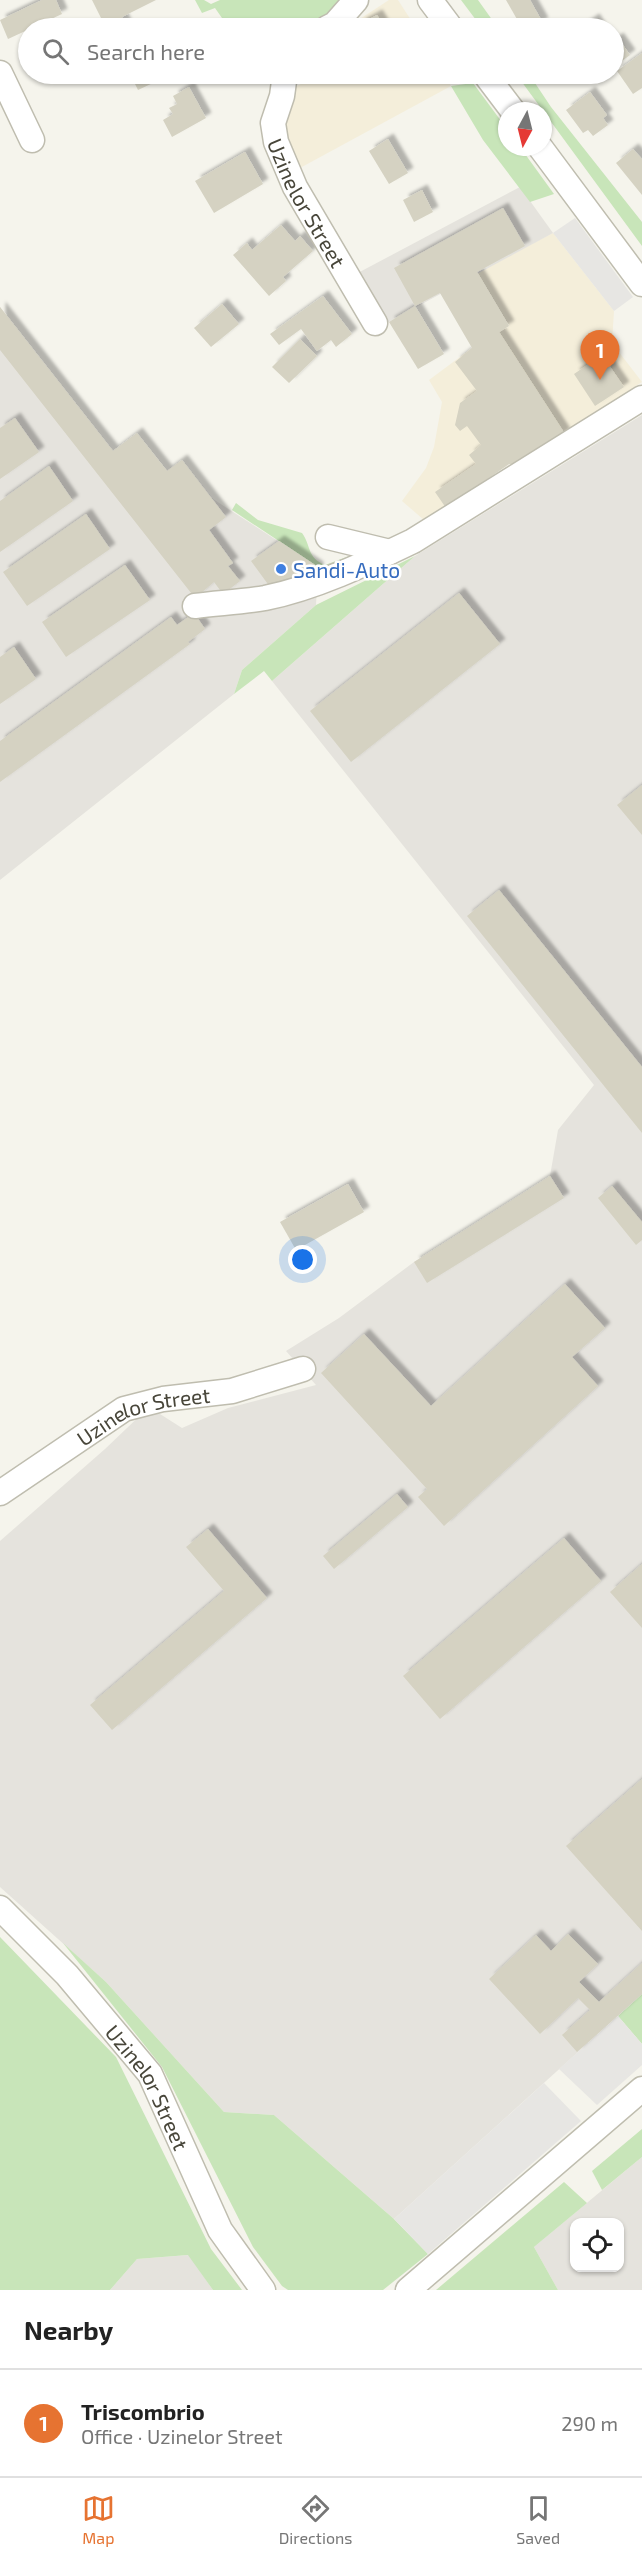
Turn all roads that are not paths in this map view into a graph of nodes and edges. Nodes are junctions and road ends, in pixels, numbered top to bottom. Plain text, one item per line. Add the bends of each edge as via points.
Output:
1 (356, 0) edge
2 (430, 0) edge
3 (340, 18) edge
4 (444, 18) edge
5 (0, 73) edge
6 (284, 84) edge
7 (493, 84) edge
8 (506, 102) edge
9 (32, 140) dead end
10 (547, 156) edge
11 (642, 284) edge
12 (375, 323) dead end
13 (642, 398) edge
14 (328, 537) dead end
15 (390, 552) junction
16 (195, 606) dead end
17 (303, 1369) dead end
18 (0, 1493) edge
19 (0, 1908) edge
20 (642, 2089) edge
21 (263, 2290) edge
22 (408, 2290) edge

1 - 3 street
2 - 4 street
5 - 9 street
6 - 12 street, Uzinelor Street via 273,123 276,142 295,187
7 - 8 street
10 - 11 street
13 - 15 street via 413,542
14 - 15 street
15 - 16 street via 340,574 266,598
17 - 18 street, Uzinelor Street via 232,1391 163,1399 124,1409
19 - 21 street, Uzinelor Street via 67,1975 150,2074 220,2230
20 - 22 street

